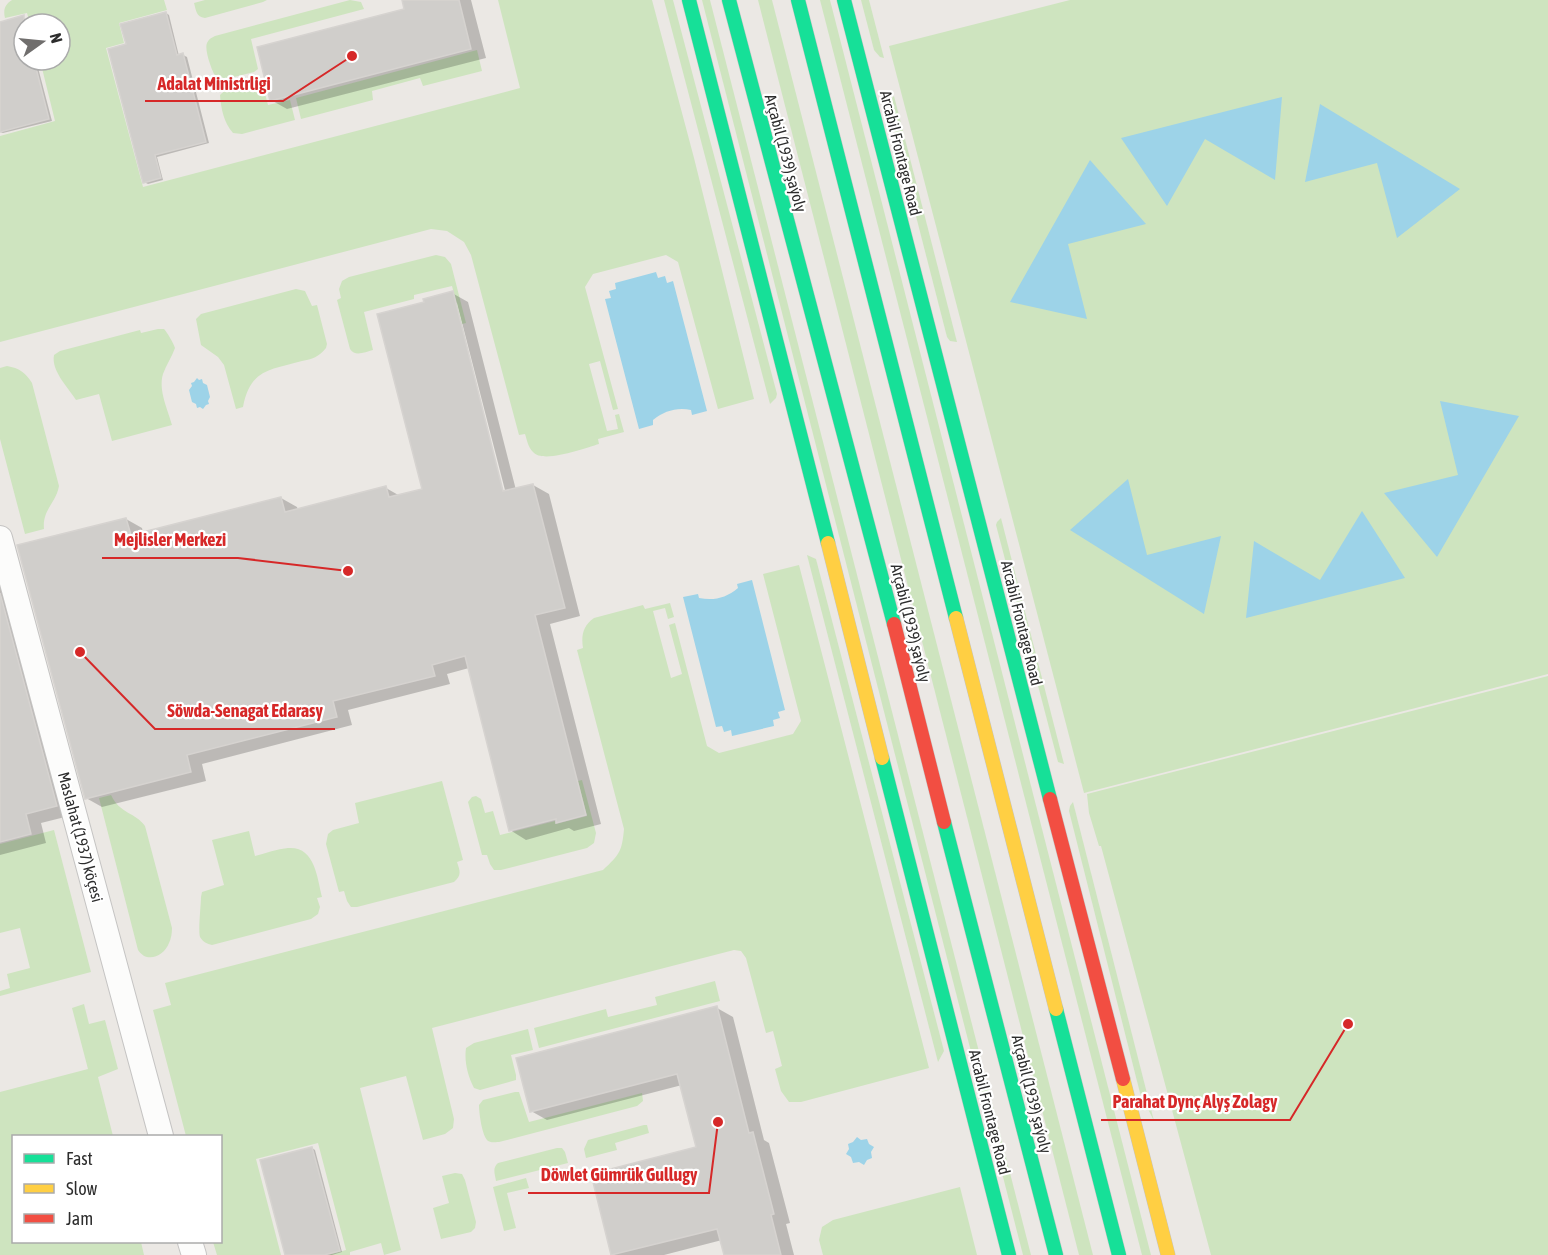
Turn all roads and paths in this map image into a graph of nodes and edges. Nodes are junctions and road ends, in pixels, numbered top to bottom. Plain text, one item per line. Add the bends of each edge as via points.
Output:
1 (689, 0) edge
2 (729, 0) edge
3 (798, 0) edge
4 (844, 0) edge
5 (0, 538) edge
6 (160, 1135) edge
7 (1009, 1255) edge
8 (1056, 1255) edge
9 (1119, 1255) edge
10 (1168, 1255) edge

1 - 7 street, Arcabil Frontage Road
2 - 8 street, Arçabil (1939) şaýoly
3 - 9 street
4 - 10 street, Arcabil Frontage Road
5 - 6 street, Maslahat (1937) köçesi

